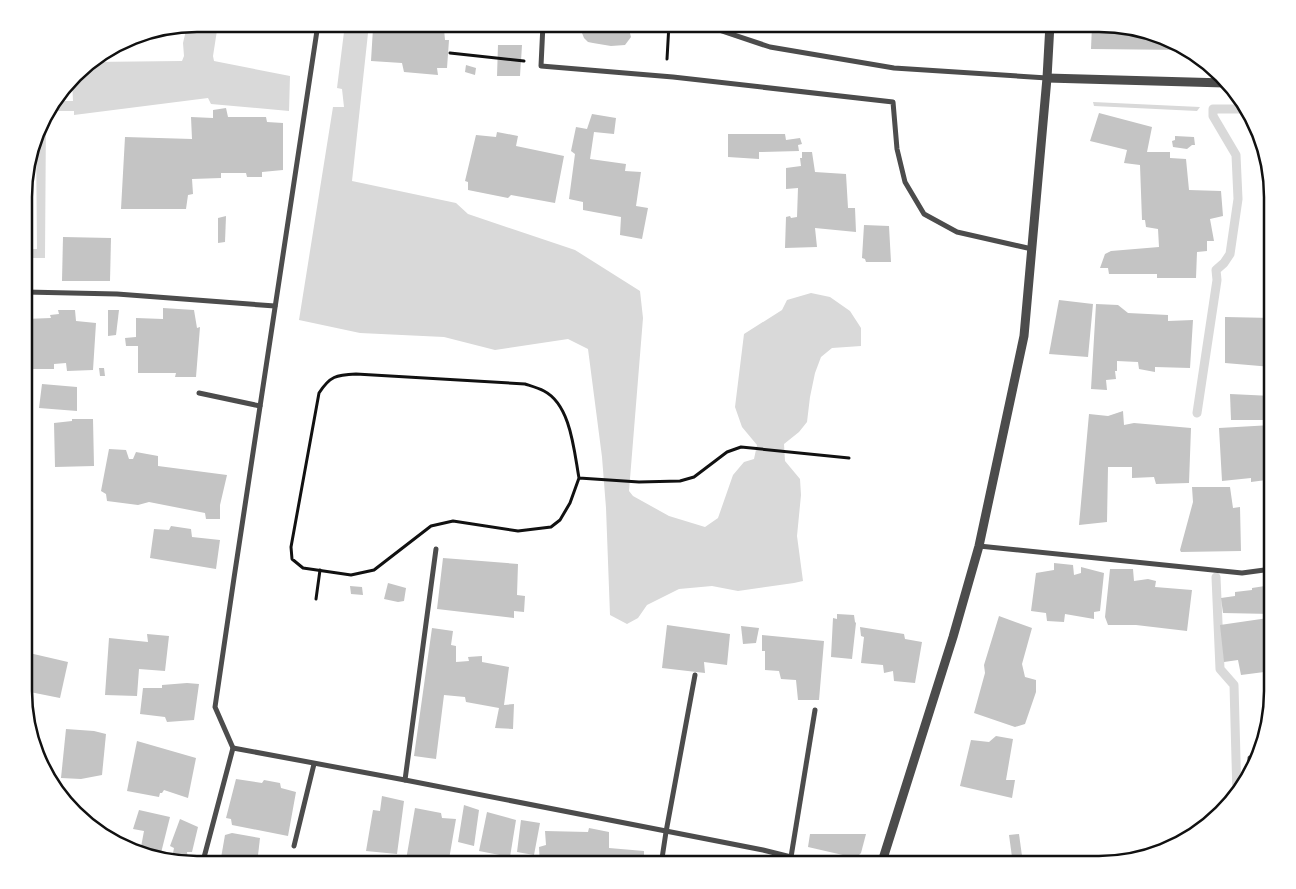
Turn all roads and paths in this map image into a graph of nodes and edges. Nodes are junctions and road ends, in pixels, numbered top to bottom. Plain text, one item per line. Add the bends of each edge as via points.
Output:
1 (317, 33) edge
2 (543, 33) edge
3 (668, 33) edge
4 (728, 33) edge
5 (1050, 33) edge
6 (450, 53) dead end
7 (541, 63) junction
8 (666, 77) junction
9 (1047, 78) junction
10 (1217, 83) edge
11 (1032, 249) junction
12 (32, 292) edge
13 (274, 306) junction
14 (199, 393) dead end
15 (260, 406) junction
16 (849, 458) dead end
17 (579, 478) junction
18 (979, 546) junction
19 (436, 549) dead end
20 (320, 570) junction
21 (1263, 570) edge
22 (316, 599) dead end
23 (695, 675) dead end
24 (815, 710) dead end
25 (232, 748) junction
26 (314, 764) junction
27 (405, 780) junction
28 (666, 832) junction
29 (294, 846) dead end
30 (204, 856) edge
31 (662, 856) edge
32 (786, 856) edge
33 (791, 856) edge
34 (884, 856) edge

1 - 13 street
2 - 7 street
3 - 8 path
4 - 9 street via 770,47 894,68
5 - 9 street
6 - 7 path
7 - 8 street via 541,66
8 - 11 street via 893,102 897,149 905,182 924,214 956,232
9 - 10 street
9 - 11 street
11 - 18 street via 1024,336
12 - 13 street via 117,294
13 - 15 street
14 - 15 street
15 - 25 street via 216,707
16 - 17 path via 741,447 727,452 694,477 680,481
17 - 20 path via 570,504 551,527 518,531 453,521 430,526 374,570 351,575
17 - 20 path via 569,424 558,404 545,391 525,384 341,375 326,381 319,393 291,547 292,559 303,568
18 - 21 street via 1242,573
18 - 34 street
19 - 27 street
20 - 22 path
23 - 28 street
24 - 33 street
25 - 26 street
25 - 30 street
26 - 27 street
26 - 29 street
27 - 28 street
28 - 31 street
28 - 32 street

